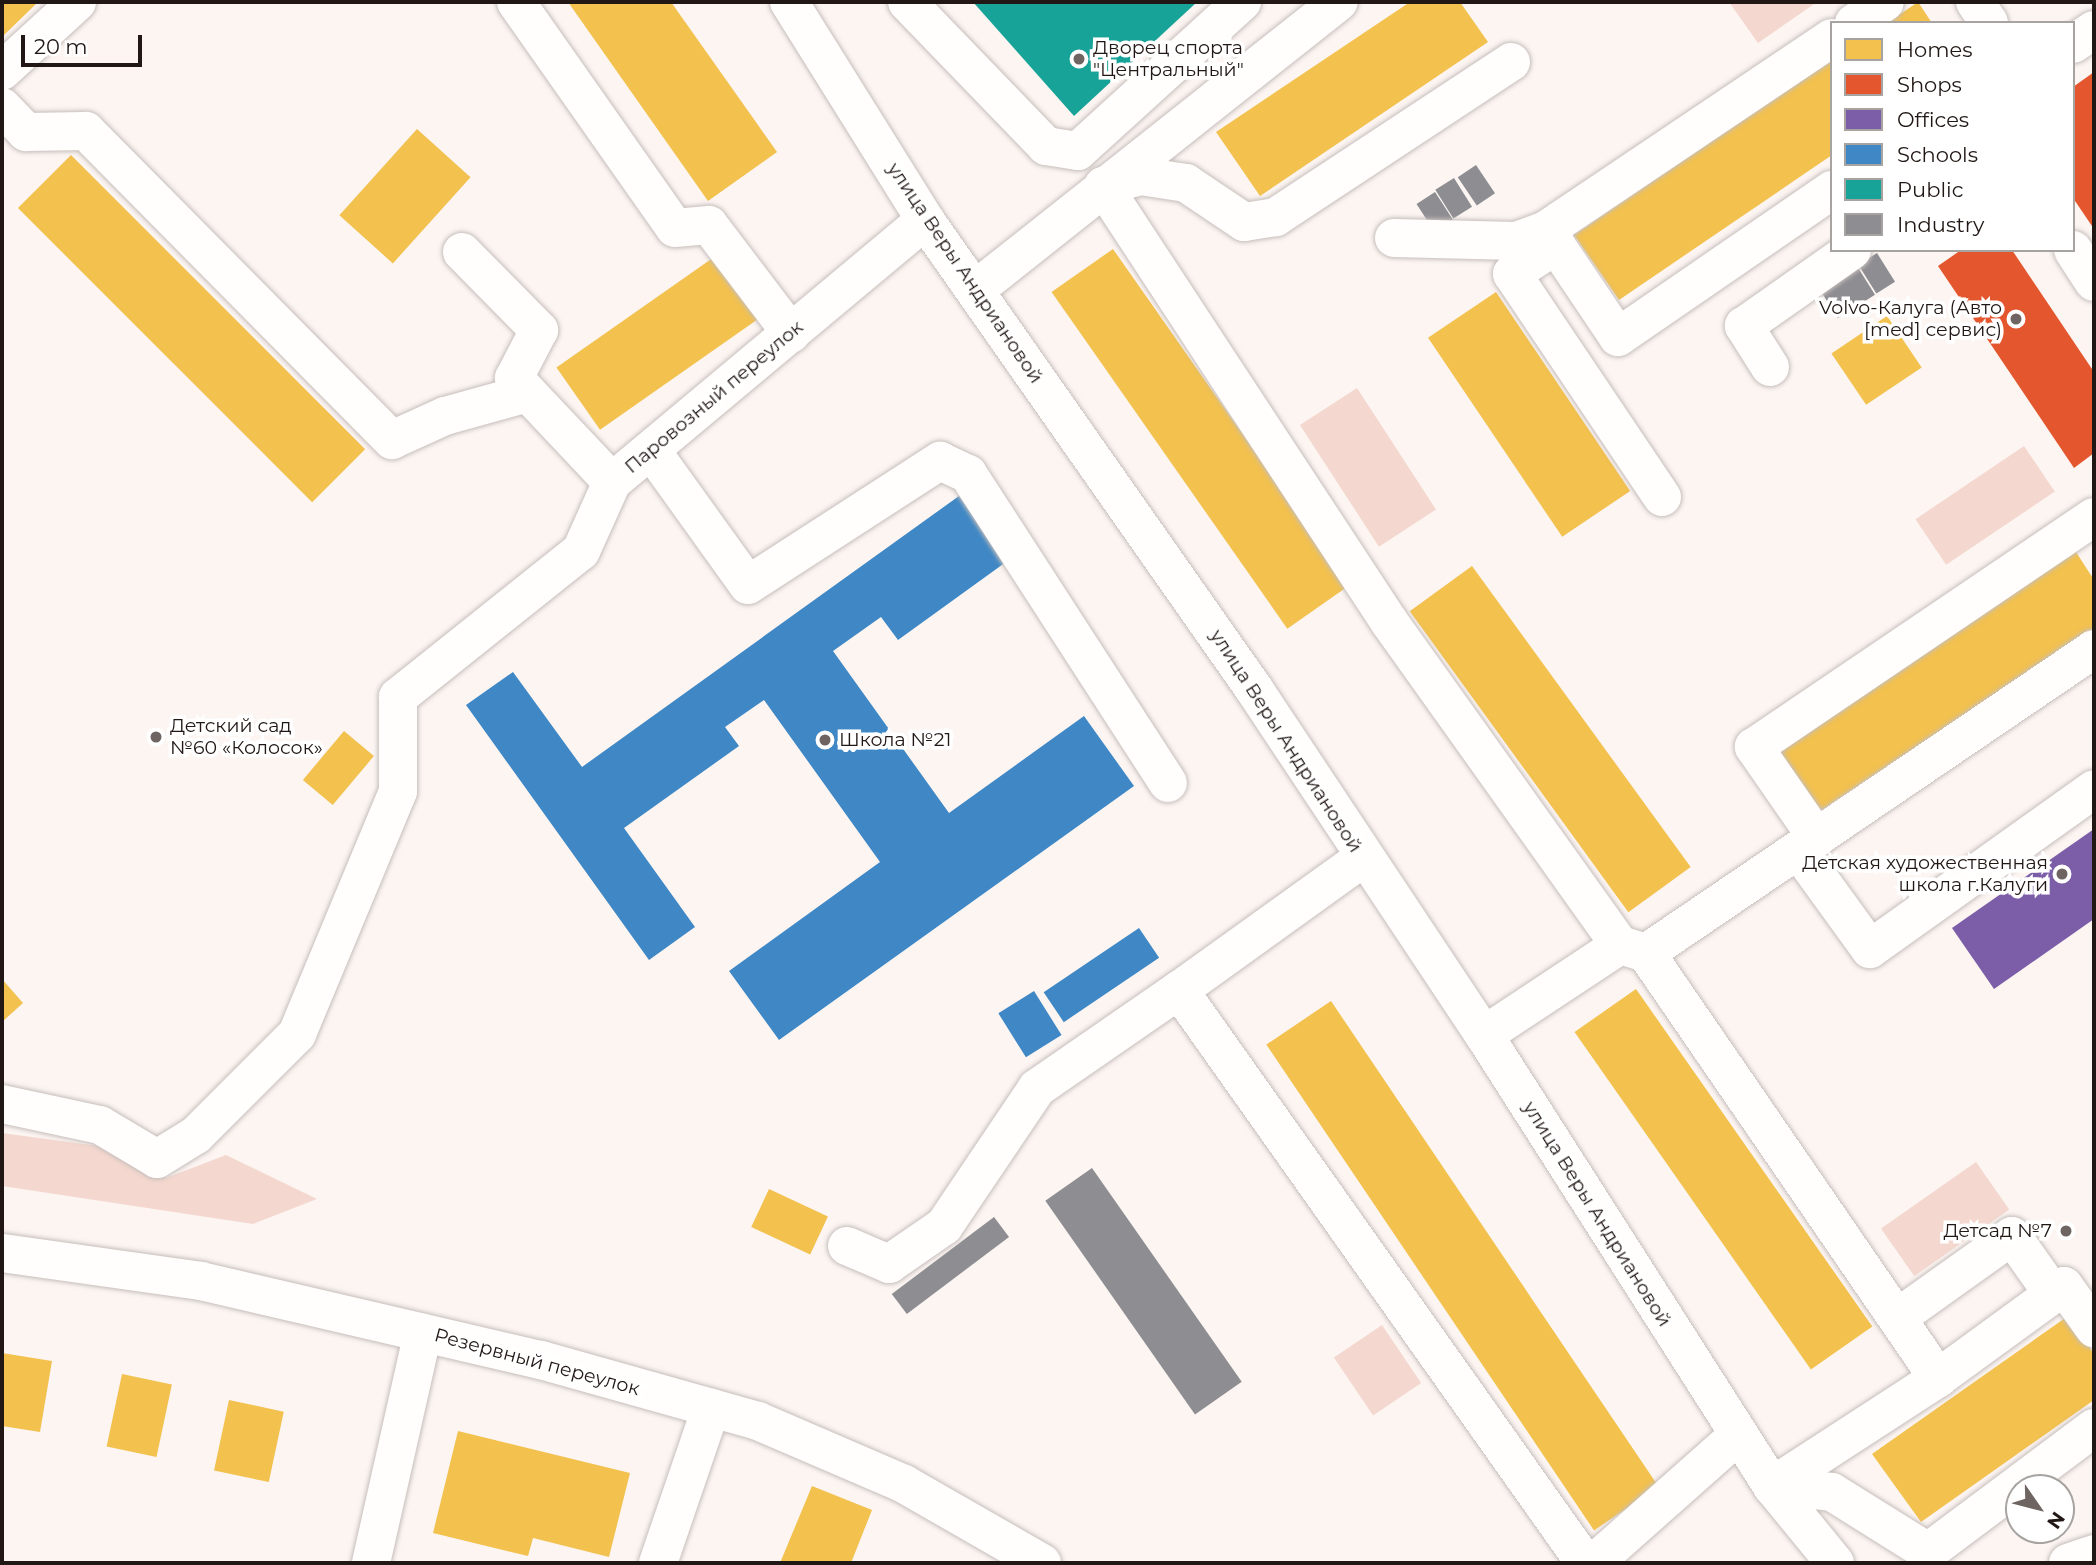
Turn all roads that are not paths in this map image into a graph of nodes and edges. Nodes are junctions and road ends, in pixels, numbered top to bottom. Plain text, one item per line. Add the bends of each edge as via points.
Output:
1 (76, 2) edge
2 (516, 2) edge
3 (789, 2) edge
4 (907, 2) edge
5 (1242, 2) edge
6 (1339, 2) edge
7 (1885, 2) edge
8 (1857, 21) edge
9 (2094, 30) edge
10 (1830, 39) edge
11 (2075, 43) edge
12 (1511, 62) dead end
13 (2, 71) edge
14 (2, 107) edge
15 (1104, 186) junction
16 (1829, 199) edge
17 (925, 220) junction
18 (1551, 237) junction
19 (1394, 238) dead end
20 (462, 252) dead end
21 (1849, 252) edge
22 (2074, 252) edge
23 (2094, 282) edge
24 (975, 290) junction
25 (791, 332) junction
26 (1770, 367) dead end
27 (528, 393) junction
28 (651, 450) junction
29 (612, 482) junction
30 (1662, 497) dead end
31 (2094, 517) edge
32 (2094, 649) edge
33 (1168, 783) dead end
34 (2094, 789) edge
35 (1808, 845) junction
36 (1363, 858) junction
37 (1633, 949) junction
38 (1179, 990) junction
39 (1484, 1035) junction
40 (2, 1104) edge
41 (847, 1246) dead end
42 (2, 1254) edge
43 (2053, 1294) junction
44 (1897, 1318) junction
45 (2094, 1328) edge
46 (423, 1333) junction
47 (1938, 1378) junction
48 (711, 1408) junction
49 (2094, 1428) edge
50 (1737, 1436) junction
51 (1772, 1486) junction
52 (2094, 1554) edge
53 (370, 1563) edge
54 (658, 1563) edge
55 (1042, 1563) edge
56 (1585, 1563) edge
57 (1594, 1563) edge
58 (1835, 1563) edge
59 (2068, 1563) edge

1 - 13 street
2 - 25 street via 675,228 709,225
3 - 17 street, улица Веры Андриановой
4 - 5 street via 1046,146 1078,151
6 - 15 street
7 - 8 street
9 - 11 street
10 - 18 street
12 - 15 street via 1276,217 1244,222 1186,183 1141,176
14 - 27 street via 26,132 86,131 393,440 445,416
15 - 24 street
15 - 37 street via 1390,623
16 - 18 street via 1618,337
17 - 24 street, улица Веры Андриановой
17 - 25 street, Паровозный переулок
18 - 19 street via 1516,241
18 - 30 street via 1512,274
20 - 27 street via 539,330 514,378
21 - 26 street via 1744,326
22 - 23 street
24 - 36 street, улица Веры Андриановой via 1254,689
25 - 28 street, Паровозный переулок
27 - 29 street
28 - 29 street, Паровозный переулок
28 - 33 street via 748,585 940,461 968,474
29 - 40 street, Паровозный переулок via 581,551 398,697 398,791 297,1034 196,1135 157,1159 100,1125
31 - 35 street via 1754,747
32 - 35 street
34 - 35 street via 1870,949
35 - 37 street
36 - 38 street
36 - 39 street, улица Веры Андриановой
37 - 39 street
37 - 44 street
38 - 41 street via 1037,1088 944,1226 889,1264
38 - 56 street
39 - 50 street, улица Веры Андриановой
42 - 46 street, Резервный переулок via 201,1281
43 - 44 street via 2012,1236
43 - 45 street via 2064,1286
43 - 47 street
44 - 47 street
46 - 48 street, Резервный переулок
46 - 53 street
47 - 51 street
48 - 54 street
48 - 55 street, Резервный переулок via 758,1421 904,1485
49 - 51 street via 1928,1552 1832,1492
50 - 51 street, улица Веры Андриановой
50 - 57 street
51 - 58 street, улица Веры Андриановой
52 - 59 street

